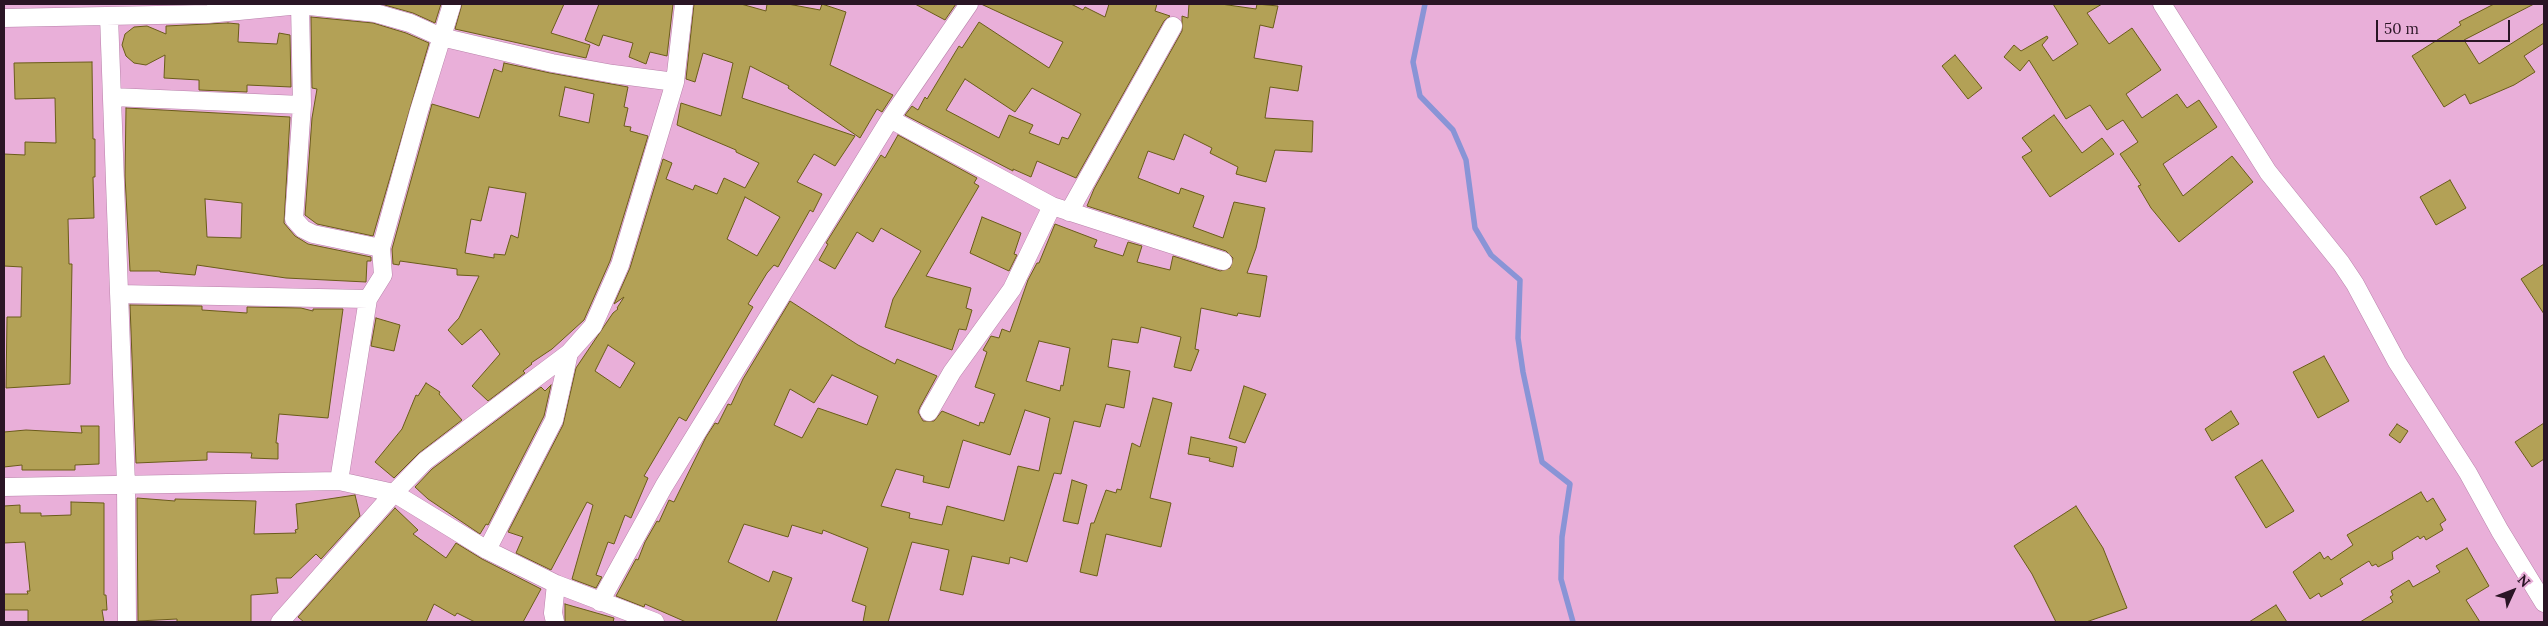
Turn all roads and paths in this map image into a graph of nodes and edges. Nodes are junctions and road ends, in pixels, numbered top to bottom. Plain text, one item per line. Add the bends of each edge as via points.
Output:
1 (300, 4) edge
2 (452, 4) edge
3 (684, 4) edge
4 (970, 4) edge
5 (2162, 4) edge
6 (36, 11) edge
7 (109, 16) junction
8 (4, 18) edge
9 (1173, 26) dead end
10 (441, 37) junction
11 (675, 82) junction
12 (112, 97) junction
13 (302, 106) junction
14 (890, 119) junction
15 (1061, 209) junction
16 (381, 248) junction
17 (1223, 261) dead end
18 (119, 294) junction
19 (368, 299) junction
20 (568, 353) junction
21 (929, 412) dead end
22 (338, 481) junction
23 (126, 485) junction
24 (4, 487) edge
25 (394, 493) junction
26 (487, 550) junction
27 (556, 584) junction
28 (600, 602) junction
29 (2544, 603) edge
30 (127, 622) edge
31 (280, 622) edge
32 (555, 622) edge
33 (655, 622) edge

1 - 7 street via 208,14
1 - 10 street via 376,13
1 - 13 street
2 - 10 street
3 - 11 street
4 - 14 street
5 - 29 street via 2268,172 2355,284 2397,362 2468,473
6 - 7 street
6 - 8 street
7 - 12 street
9 - 15 street
10 - 11 street via 552,63
10 - 16 street
11 - 20 street via 620,265 593,326
12 - 13 street
12 - 18 street
13 - 16 street via 294,219 313,234
14 - 15 street
14 - 28 street via 664,486
15 - 17 street
15 - 21 street via 1012,289 952,372
16 - 19 street via 383,275
18 - 19 street
18 - 23 street
19 - 22 street
20 - 25 street via 425,461
20 - 26 street via 554,420
22 - 23 street
22 - 25 street
23 - 24 street
23 - 30 street
25 - 26 street
25 - 31 street
26 - 27 street
27 - 28 street
27 - 32 street
28 - 33 street

